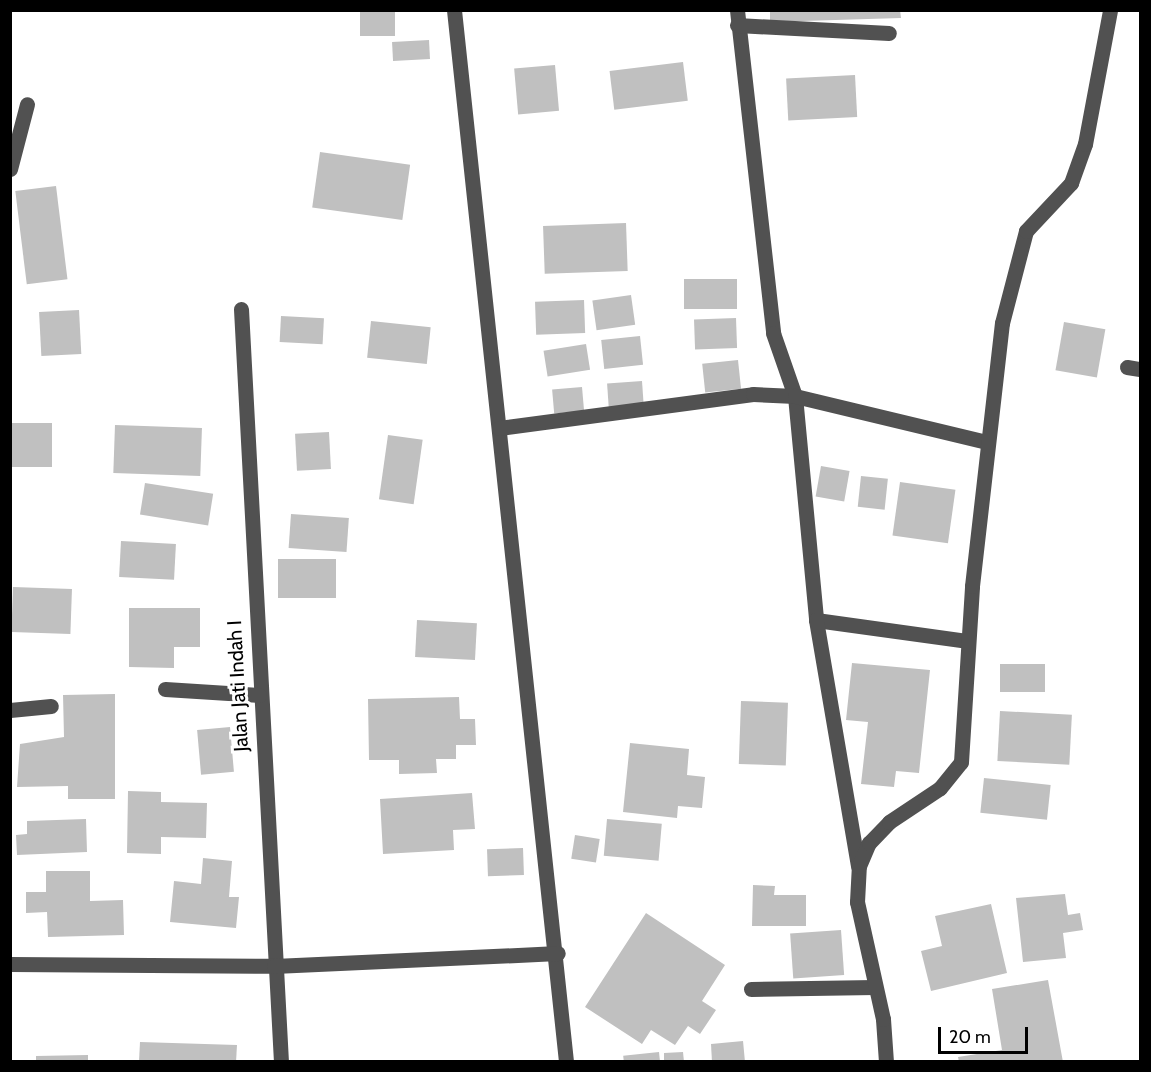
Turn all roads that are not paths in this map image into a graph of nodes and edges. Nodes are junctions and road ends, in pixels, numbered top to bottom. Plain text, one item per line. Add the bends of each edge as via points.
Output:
1 (454, 10) edge
2 (1110, 10) edge
3 (737, 18) edge
4 (889, 33) dead end
5 (27, 104) dead end
6 (10, 169) edge
7 (242, 309) dead end
8 (795, 396) junction
9 (499, 428) junction
10 (986, 442) junction
11 (816, 620) junction
12 (967, 641) junction
13 (165, 689) dead end
14 (259, 695) junction
15 (51, 706) dead end
16 (10, 710) edge
17 (858, 866) junction
18 (558, 953) junction
19 (10, 964) edge
20 (274, 966) junction
21 (875, 987) junction
22 (751, 989) dead end
23 (281, 1062) edge
24 (566, 1062) edge
25 (886, 1062) edge

1 - 9 street
2 - 10 street via 1085,144 1071,183 1026,231 1002,323
3 - 4 street
3 - 8 street via 773,333
5 - 6 street
7 - 14 street, Jalan Jati Indah I
8 - 9 street via 723,396
8 - 10 street
8 - 11 street
9 - 18 street
10 - 12 street
11 - 12 street
11 - 17 street
12 - 17 street via 961,762 947,782 868,843
13 - 14 street
14 - 20 street, Jalan Jati Indah I
15 - 16 street
17 - 21 street via 857,902
18 - 20 street
18 - 24 street
19 - 20 street
20 - 23 street, Jalan Jati Indah I
21 - 22 street
21 - 25 street

